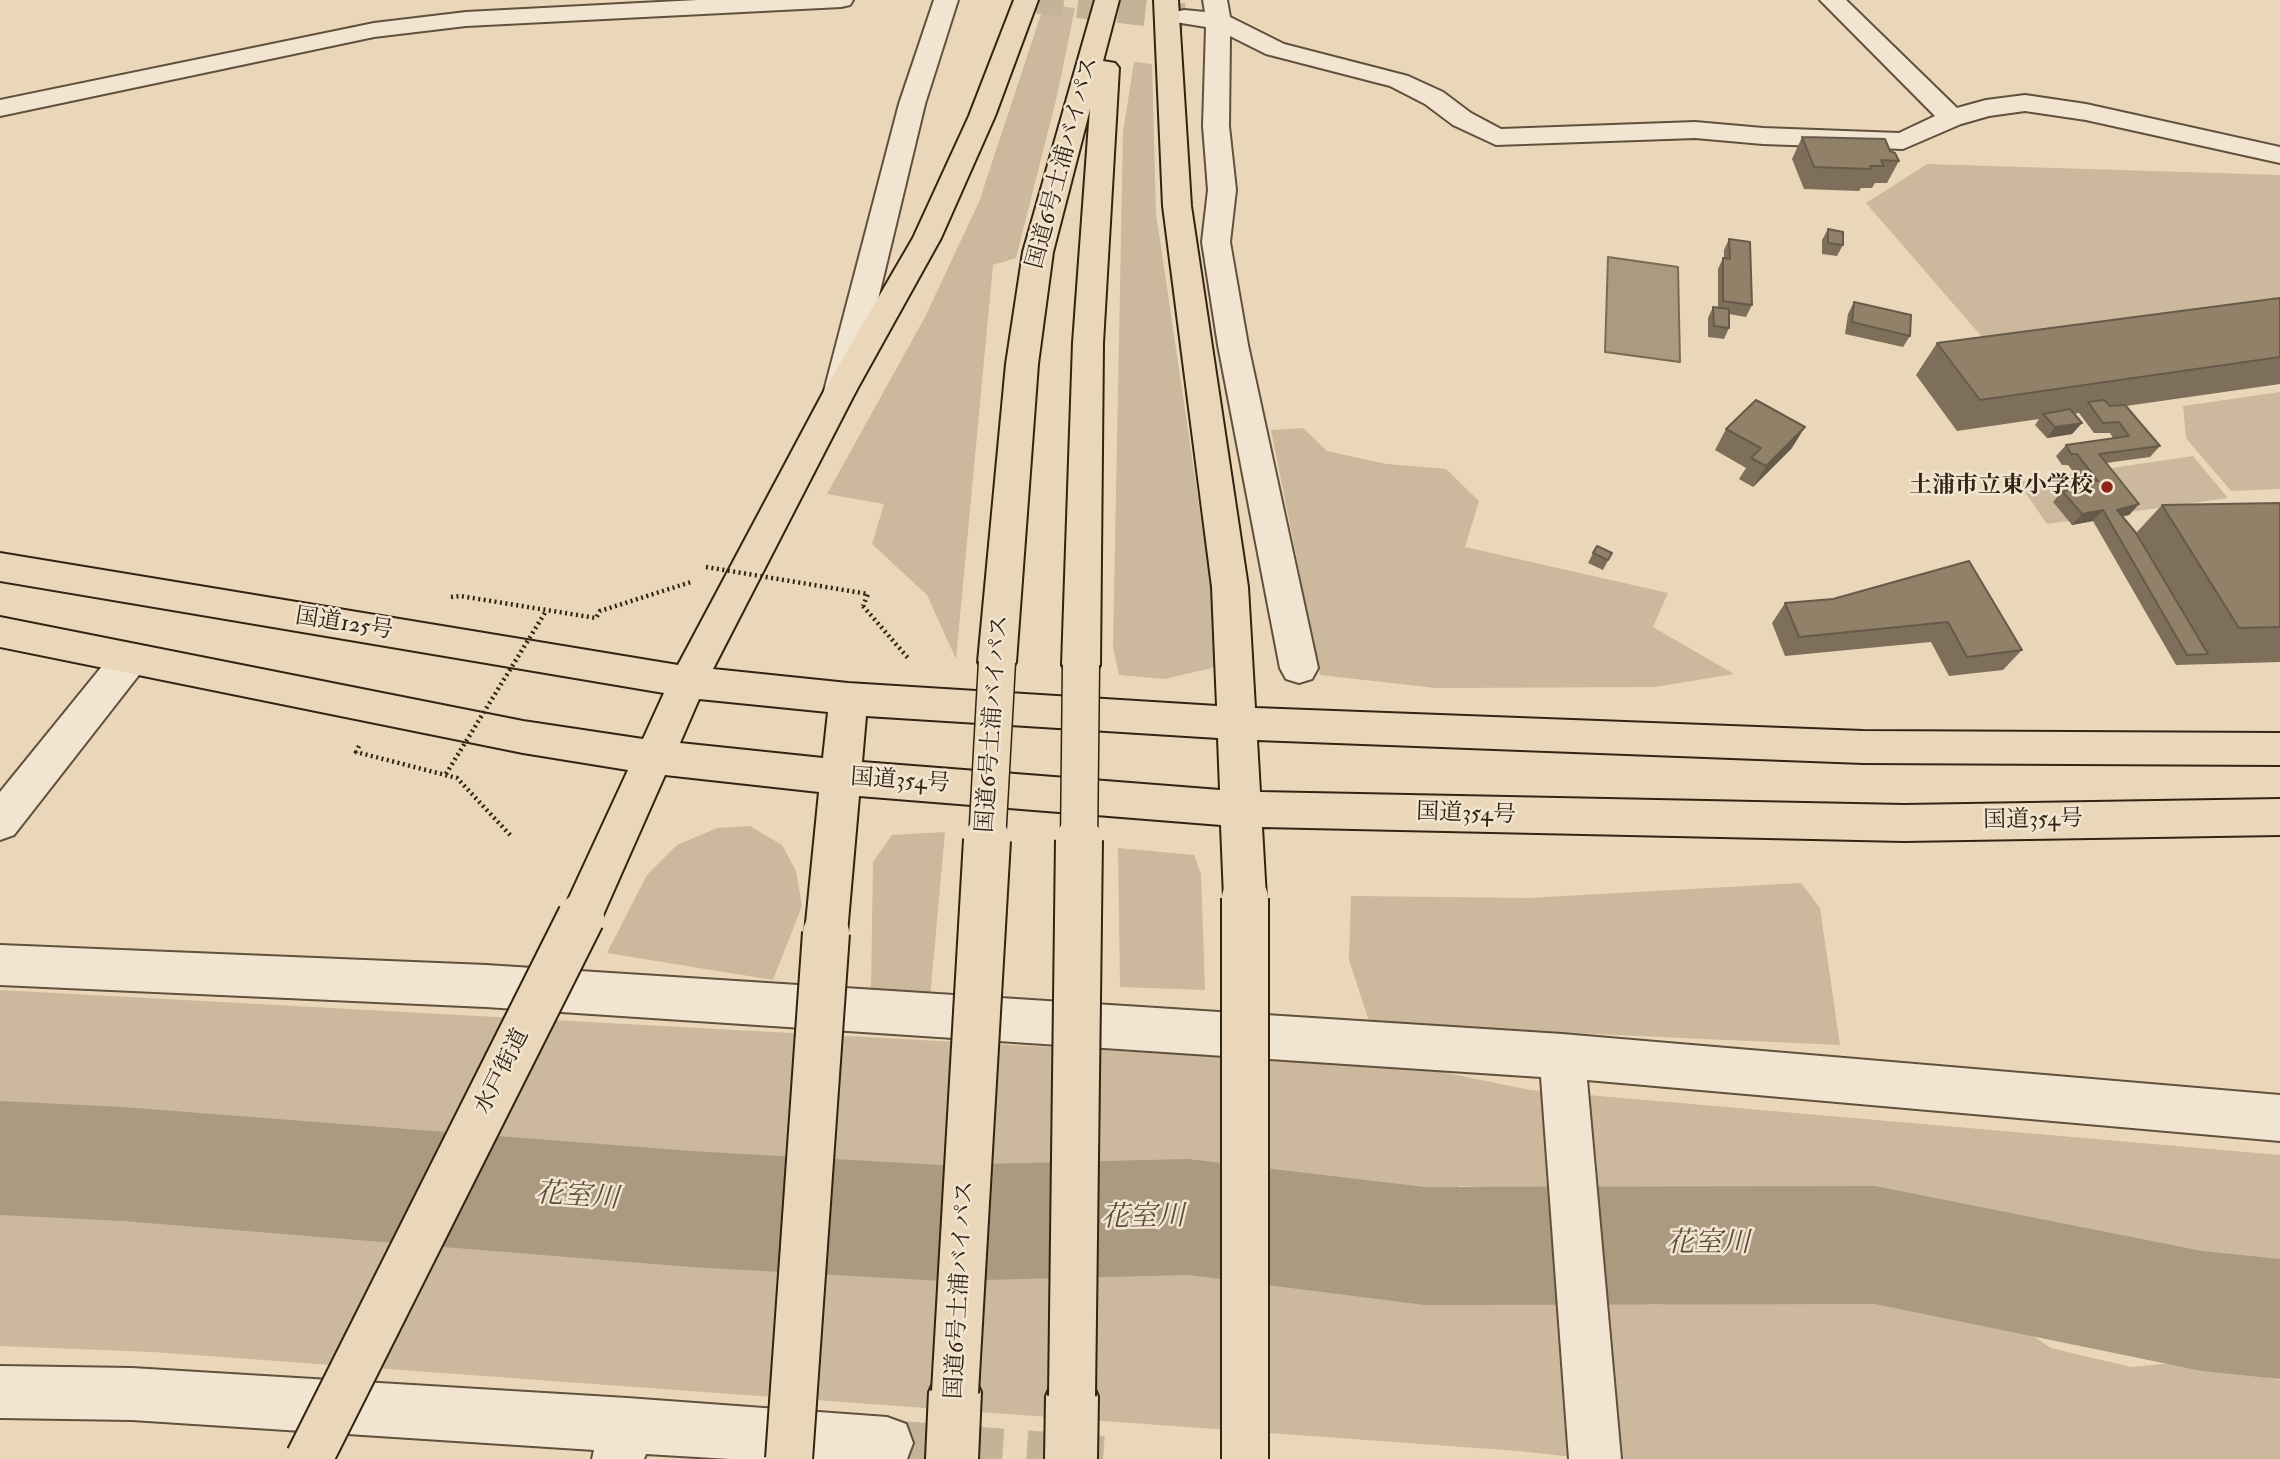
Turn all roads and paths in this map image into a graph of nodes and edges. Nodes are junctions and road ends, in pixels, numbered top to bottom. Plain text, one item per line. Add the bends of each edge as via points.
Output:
1 (841, 0) edge
2 (946, 0) edge
3 (1026, 0) edge
4 (1109, 0) edge
5 (1832, 0) edge
6 (1175, 9) edge
7 (1217, 11) edge
8 (0, 108) edge
9 (1952, 118) junction
10 (2280, 155) edge
11 (841, 391) junction
12 (0, 566) edge
13 (702, 573) dead end
14 (698, 580) dead end
15 (460, 596) dead end
16 (546, 611) junction
17 (0, 632) edge
18 (129, 660) junction
19 (911, 662) dead end
20 (1299, 668) dead end
21 (688, 682) junction
22 (848, 699) junction
23 (1238, 723) junction
24 (2280, 749) edge
25 (356, 752) dead end
26 (654, 757) junction
27 (444, 773) junction
28 (839, 777) junction
29 (1243, 809) junction
30 (2280, 817) edge
31 (0, 822) edge
32 (512, 836) dead end
33 (0, 965) edge
34 (1564, 1072) junction
35 (2280, 1118) edge
36 (0, 1392) edge
37 (622, 1442) edge
38 (887, 1443) tunnel mouth
39 (1595, 1457) edge
40 (309, 1459) edge
41 (789, 1459) edge
42 (952, 1459) edge
43 (1071, 1459) edge
44 (1245, 1459) edge

1 - 8 street via 466,19 374,30
2 - 11 street via 912,104
3 - 11 highway, 水戸街道 via 982,116 927,238
4 - 42 highway, 国道6号土浦バイパス, bridge via 1038,252 1022,364 997,662
4 - 43 highway, 国道6号土浦バイパス, bridge via 1088,343
5 - 9 street
6 - 7 street
6 - 23 highway via 1177,206 1230,587
7 - 9 street via 1275,49 1399,82 1496,137 1695,130 1903,141
7 - 20 street via 1216,126 1222,190 1216,242
9 - 10 street via 2025,103
11 - 21 highway, 水戸街道
12 - 21 highway, 国道125号
13 - 19 path, bridge via 706,567 868,594 863,606
14 - 16 path via 600,611 596,618
15 - 16 path
16 - 27 path, bridge
17 - 18 highway
18 - 26 highway via 523,737
18 - 31 street
21 - 22 highway
21 - 26 highway, 水戸街道
22 - 23 highway
22 - 28 highway
23 - 24 highway via 1863,747
23 - 29 highway
25 - 27 path
26 - 28 highway, 国道354号
26 - 40 highway, 水戸街道, bridge via 581,917
27 - 32 path via 457,778
28 - 29 highway, 国道354号
28 - 41 highway, bridge
29 - 30 highway, 国道354号 via 1904,822
29 - 44 highway, bridge
33 - 34 street via 486,986
34 - 35 street
34 - 39 street
36 - 37 street via 132,1394
37 - 38 street

